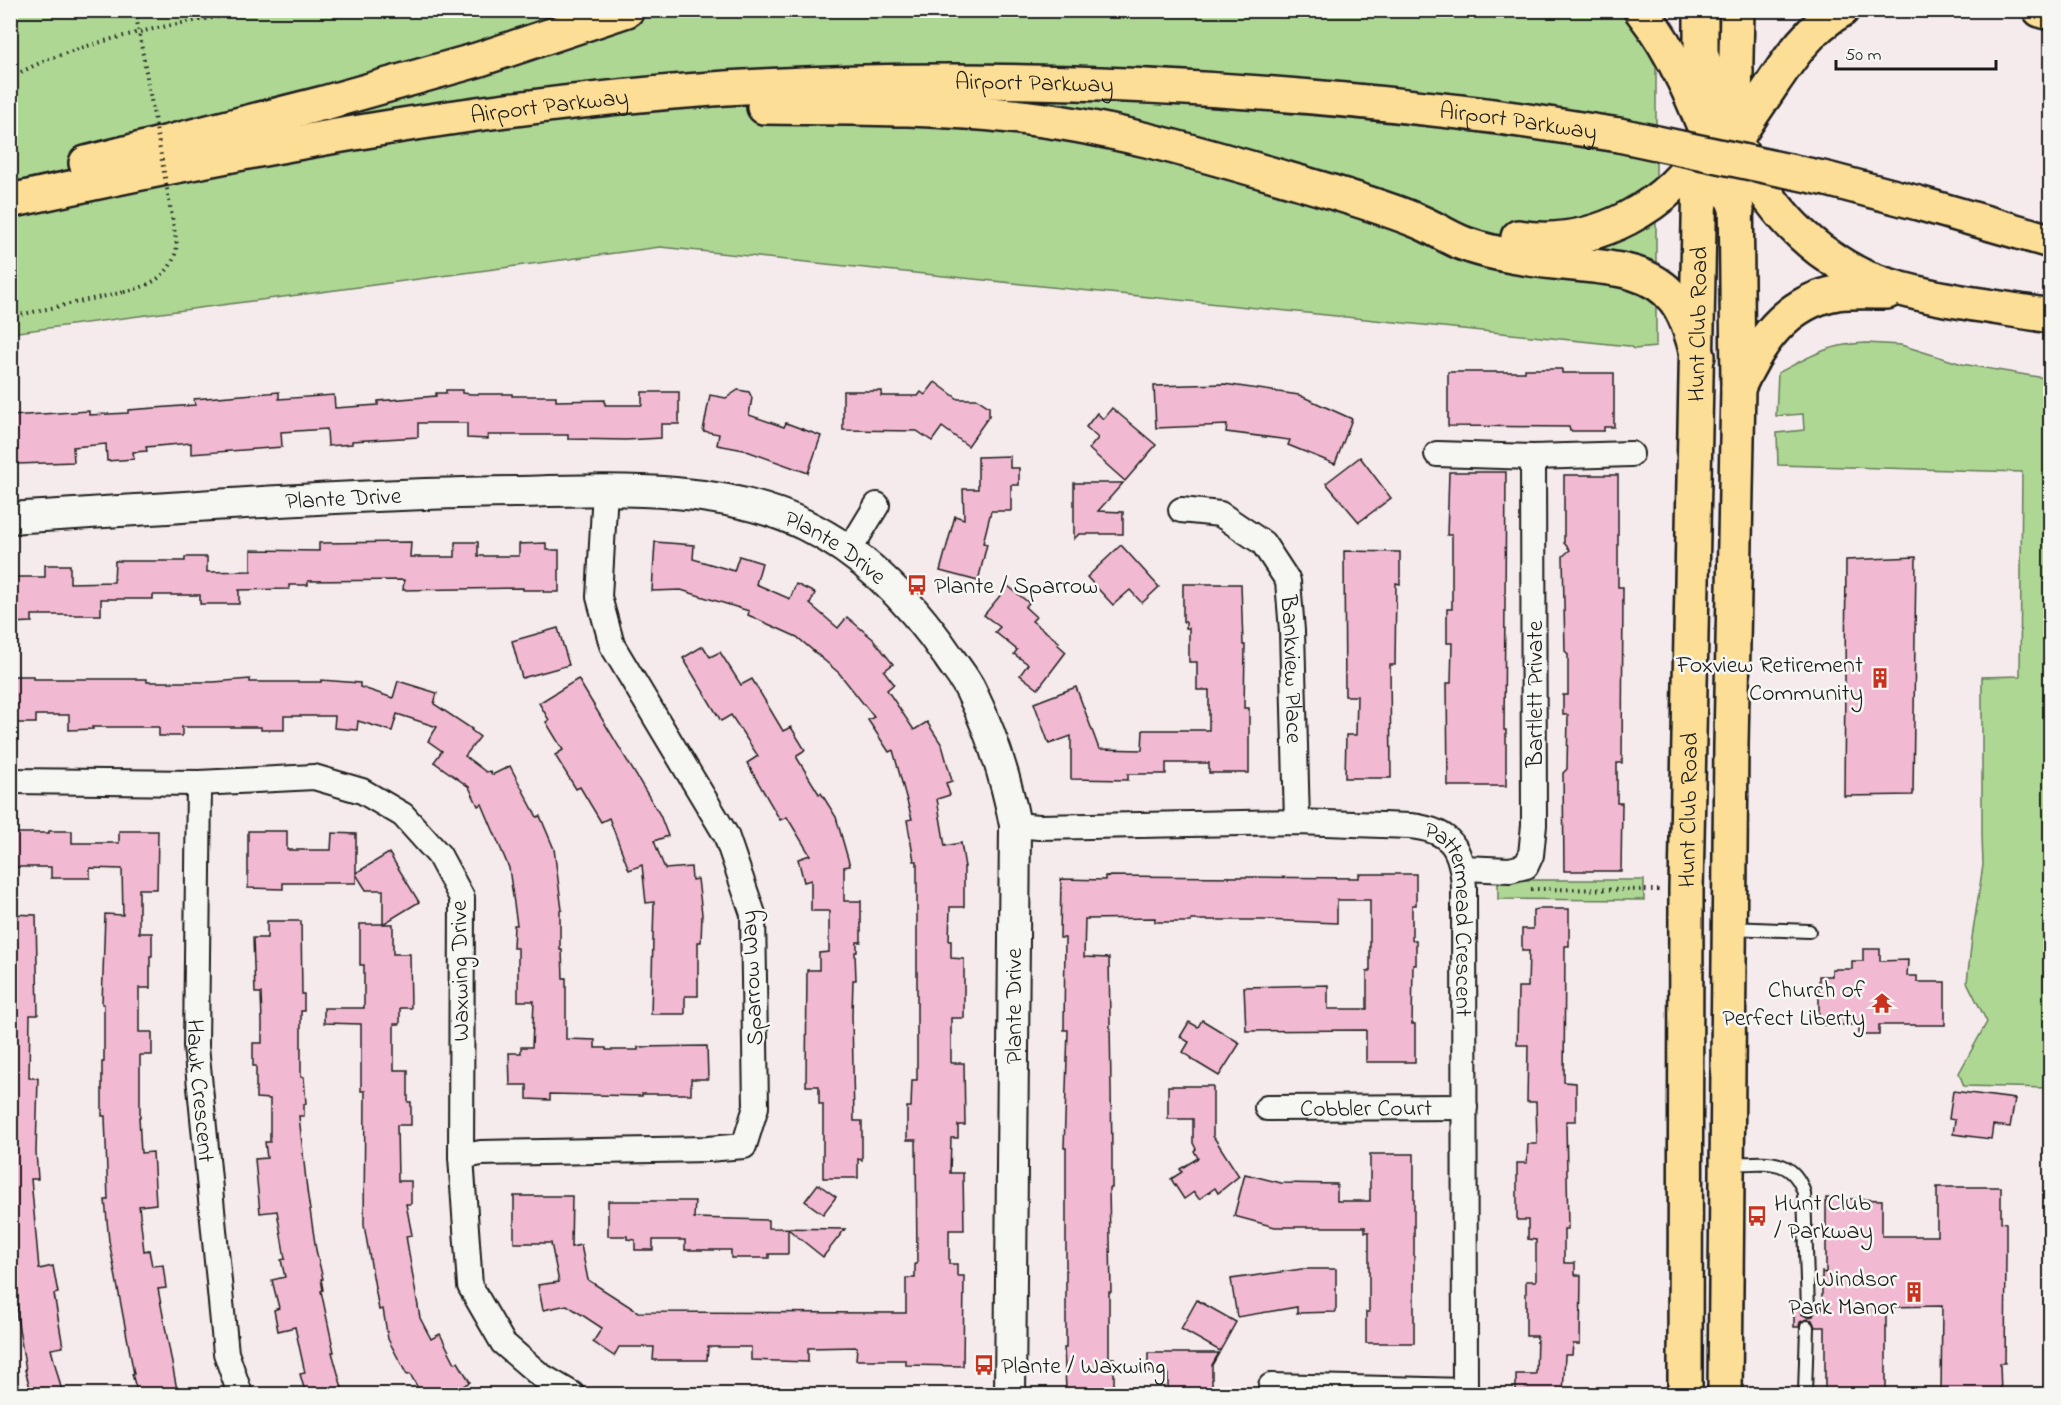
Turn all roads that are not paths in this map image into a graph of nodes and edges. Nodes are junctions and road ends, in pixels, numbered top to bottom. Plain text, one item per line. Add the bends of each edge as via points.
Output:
1 (627, 10) edge
2 (1641, 10) edge
3 (1701, 10) edge
4 (1737, 10) edge
5 (1842, 10) edge
6 (2040, 10) edge
7 (2050, 13) edge
8 (400, 126) junction
9 (1714, 139) junction
10 (10, 182) edge
11 (10, 201) edge
12 (1416, 220) junction
13 (2050, 241) edge
14 (1922, 293) junction
15 (2050, 316) edge
16 (1698, 356) junction
17 (1738, 388) junction
18 (1437, 454) dead end
19 (1631, 454) dead end
20 (1533, 457) junction
21 (605, 490) junction
22 (877, 505) dead end
23 (1181, 510) dead end
24 (10, 518) edge
25 (849, 551) junction
26 (10, 781) edge
27 (199, 783) junction
28 (1297, 822) junction
29 (1015, 825) junction
30 (1463, 868) junction
31 (1729, 928) junction
32 (1809, 931) dead end
33 (1465, 1107) junction
34 (1267, 1108) dead end
35 (461, 1157) junction
36 (1727, 1164) junction
37 (1808, 1309) dead end
38 (1807, 1327) dead end
39 (1271, 1386) dead end
40 (1465, 1393) edge
41 (240, 1395) edge
42 (572, 1395) edge
43 (1011, 1395) edge
44 (1685, 1395) edge
45 (1725, 1395) edge
46 (1805, 1395) edge

1 - 10 main road via 477,60 324,103
2 - 9 main road via 1675,63
3 - 9 main road via 1701,54
4 - 9 main road, Hunt Club Road via 1736,72
5 - 9 main road via 1792,55
6 - 7 main road
8 - 11 main road, Airport Parkway via 205,160
8 - 12 main road via 755,107 872,108 1011,116 1184,149
8 - 13 main road, Airport Parkway, bridge via 530,107 721,89 855,83 1117,83 1386,104 1619,135 1827,179
9 - 12 main road via 1648,206 1579,237 1538,240
9 - 14 main road via 1811,243 1865,278
9 - 16 main road, Hunt Club Road via 1700,202
9 - 17 main road, Hunt Club Road via 1737,210
12 - 16 main road via 1464,244 1552,262 1620,270 1652,280 1674,298 1684,314
14 - 15 main road
14 - 17 main road via 1853,292 1827,296 1802,306 1775,326 1749,363
16 - 44 main road, Hunt Club Road via 1686,890
17 - 31 main road, Hunt Club Road
18 - 20 street
19 - 20 street
20 - 30 street, Bartlett Private via 1531,855 1526,866 1510,870
21 - 24 street, Plante Drive via 424,493
21 - 25 street, Plante Drive via 709,498 759,508 805,525
21 - 35 street, Sparrow Way via 599,597 612,645 726,835 753,914 756,1107 744,1146 481,1153
22 - 25 street
23 - 28 street, Bankview Place via 1220,514 1263,543 1288,581
25 - 29 street, Plante Drive via 887,581 931,632 969,687 1006,782
26 - 27 street, Waxwing Drive
27 - 35 street, Waxwing Drive via 314,777 362,790 403,815 439,855 462,898
27 - 41 street, Hawk Crescent via 196,1046 226,1353
28 - 29 street, Pattermead Crescent
28 - 30 street, Pattermead Crescent via 1427,828 1450,842
29 - 43 street, Plante Drive
30 - 33 street, Pattermead Crescent
31 - 32 lane
31 - 36 main road, Hunt Club Road
33 - 34 street, Cobbler Court
33 - 40 street, Pattermead Crescent
35 - 42 street, Waxwing Drive via 470,1286 503,1343 540,1375
36 - 37 lane via 1776,1164 1797,1176 1804,1193
36 - 45 main road, Hunt Club Road
38 - 46 lane
39 - 40 street

